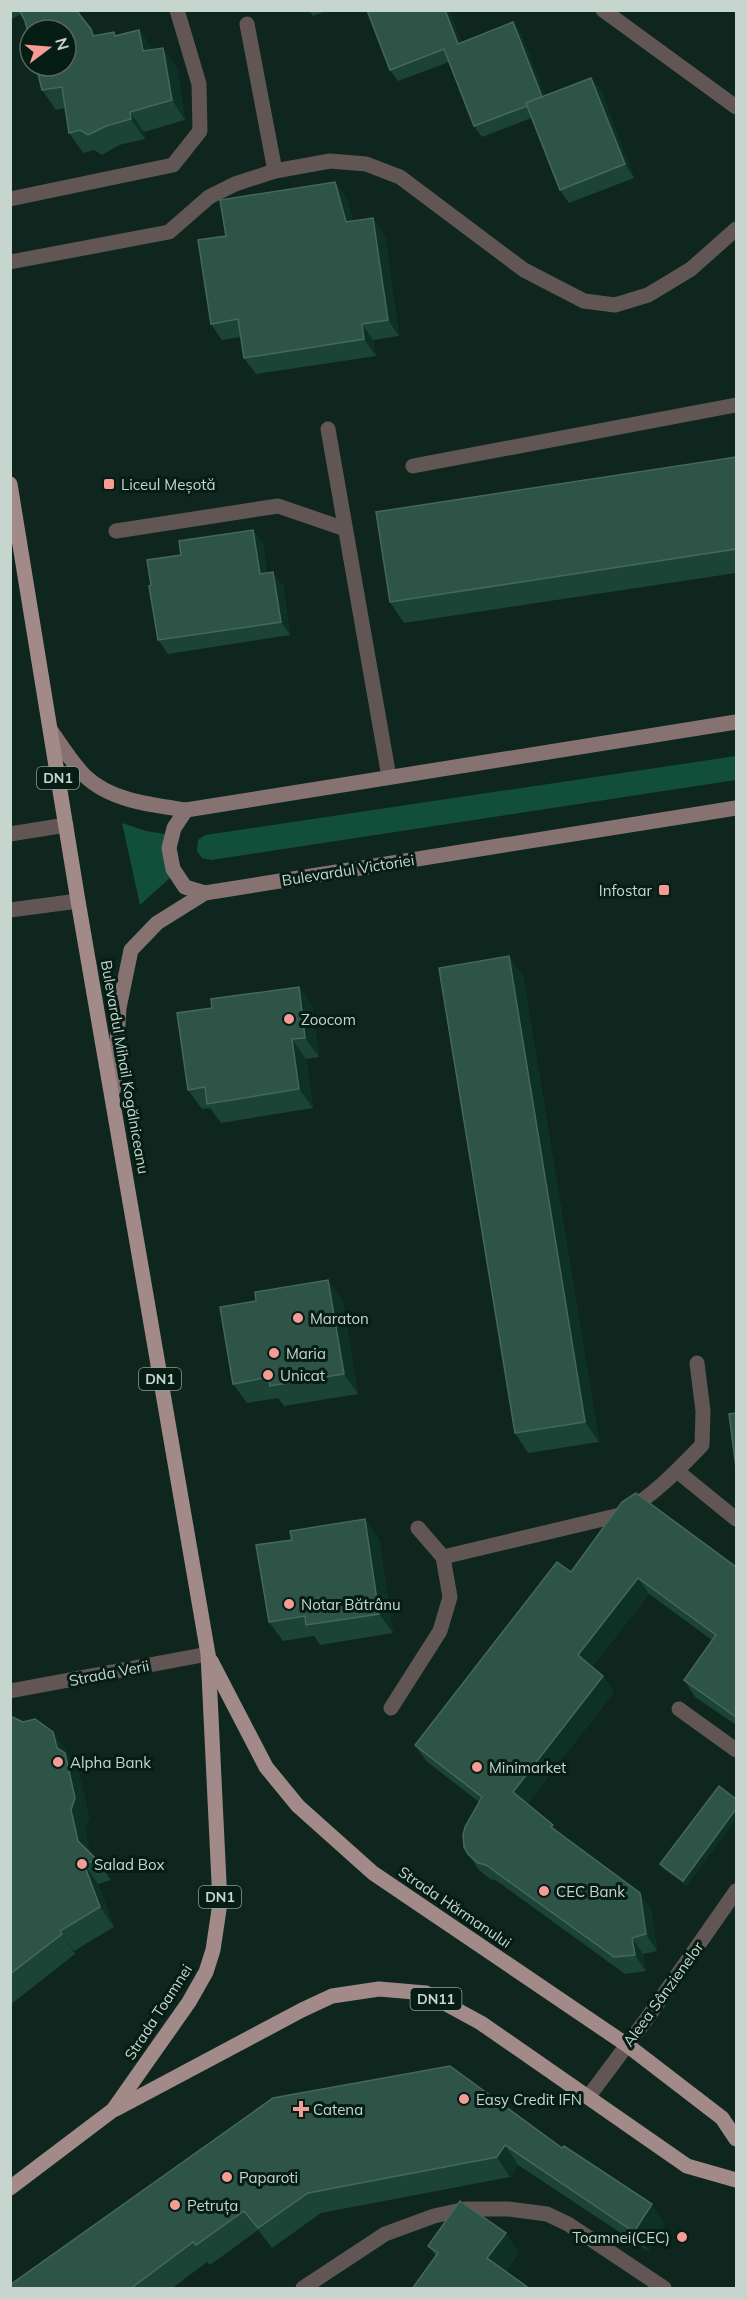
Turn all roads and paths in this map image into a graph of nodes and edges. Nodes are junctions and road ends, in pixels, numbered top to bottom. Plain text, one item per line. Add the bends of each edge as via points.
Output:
1 (177, 10) edge
2 (603, 10) edge
3 (247, 24) dead end
4 (736, 107) edge
5 (275, 171) junction
6 (10, 199) edge
7 (736, 229) edge
8 (10, 262) edge
9 (736, 405) edge
10 (328, 429) dead end
11 (413, 465) dead end
12 (10, 484) edge
13 (345, 530) junction
14 (116, 531) dead end
15 (736, 722) edge
16 (51, 731) junction
17 (389, 777) junction
18 (736, 808) edge
19 (186, 810) junction
20 (66, 825) junction
21 (10, 834) edge
22 (205, 893) junction
23 (78, 901) junction
24 (10, 910) edge
25 (113, 1104) junction
26 (697, 1363) dead end
27 (677, 1471) junction
28 (736, 1519) edge
29 (418, 1528) dead end
30 (443, 1557) junction
31 (208, 1654) junction
32 (10, 1691) edge
33 (391, 1707) dead end
34 (679, 1709) dead end
35 (736, 1750) edge
36 (736, 1891) edge
37 (627, 2045) junction
38 (589, 2096) junction
39 (113, 2110) junction
40 (736, 2139) edge
41 (736, 2180) edge
42 (10, 2188) edge
43 (303, 2289) edge
44 (664, 2289) edge

1 - 6 street via 199,84 200,131 173,165
2 - 4 street
3 - 5 street
5 - 7 street via 330,161 366,164 400,177 524,270 584,301 615,304 648,295 691,269
5 - 8 street via 209,197 169,232
9 - 11 street
10 - 13 street
12 - 16 main road, Bulevardul Mihail Kogălniceanu / DN1
13 - 14 street via 278,506
13 - 17 street
15 - 17 main road
16 - 19 main road via 86,777 110,792 136,802
16 - 20 main road, Bulevardul Mihail Kogălniceanu / DN1
17 - 19 main road
18 - 22 main road, Bulevardul Victoriei
19 - 22 main road via 174,828 169,848 173,869 185,887
20 - 21 street
20 - 23 main road, Bulevardul Mihail Kogălniceanu / DN1
22 - 25 main road, Bulevardul Victoriei via 157,923 131,950 119,1008
23 - 24 street
23 - 25 main road, Bulevardul Mihail Kogălniceanu / DN1
25 - 31 main road, Bulevardul Mihail Kogălniceanu / DN1
26 - 27 street via 703,1411 702,1445
27 - 28 street
27 - 30 street via 637,1506 620,1515
29 - 30 street
30 - 33 street via 450,1597 440,1631
31 - 32 street, Strada Verii
31 - 37 main road, Strada Hărmanului via 266,1767 298,1806 373,1873
31 - 39 main road, Strada Toamnei / DN1 via 220,1903 213,1950 189,2002
34 - 35 street
36 - 37 street, Aleea Sânzienelor
37 - 38 street, Aleea Sânzienelor
37 - 40 main road, Strada Hărmanului via 722,2118
38 - 39 main road, DN11 via 481,2023 426,1993 379,1989 332,1996
38 - 41 main road, DN11 via 687,2166
39 - 42 main road, Strada Toamnei / DN1
43 - 44 street via 385,2234 434,2216 508,2209 547,2214 568,2224

